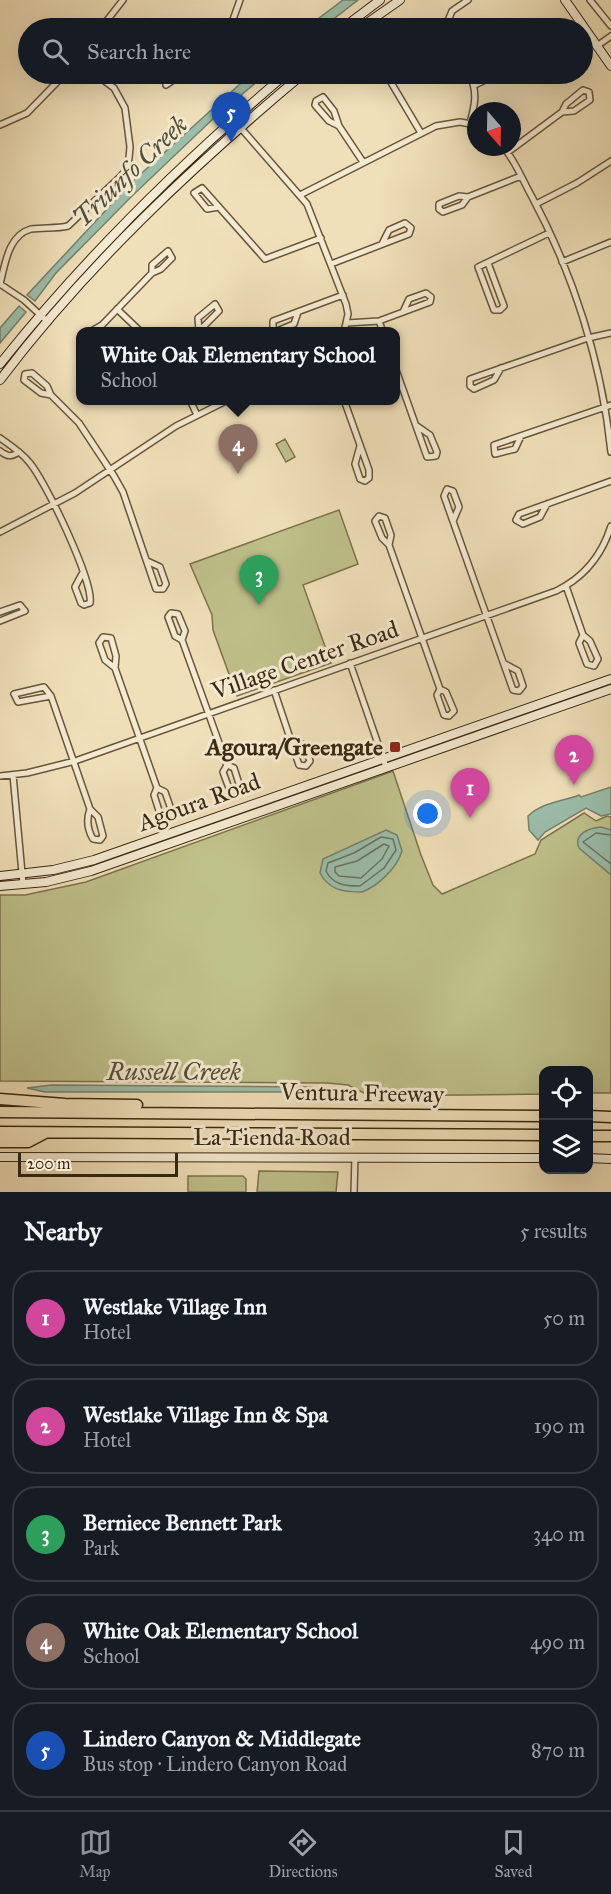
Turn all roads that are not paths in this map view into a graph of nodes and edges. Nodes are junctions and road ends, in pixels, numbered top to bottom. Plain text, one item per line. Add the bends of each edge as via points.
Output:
1 (123, 0) edge
2 (240, 0) edge
3 (380, 0) edge
4 (400, 0) edge
5 (468, 0) edge
6 (565, 0) edge
7 (592, 1) edge
8 (109, 18) edge
9 (234, 18) edge
10 (356, 18) edge
11 (374, 18) edge
12 (449, 18) edge
13 (578, 18) edge
14 (611, 26) edge
15 (611, 36) edge
16 (593, 40) edge
17 (597, 46) junction
18 (611, 66) edge
19 (56, 84) edge
20 (109, 84) edge
21 (274, 84) edge
22 (291, 84) edge
23 (392, 84) edge
24 (475, 85) edge
25 (475, 102) edge
26 (562, 112) junction
27 (233, 119) junction
28 (467, 124) edge
29 (0, 125) edge
30 (339, 126) junction
31 (240, 127) junction
32 (421, 133) junction
33 (521, 140) edge
34 (509, 156) edge
35 (611, 161) edge
36 (363, 162) junction
37 (521, 176) junction
38 (300, 195) junction
39 (468, 197) junction
40 (536, 204) junction
41 (219, 207) junction
42 (549, 233) junction
43 (321, 238) junction
44 (611, 242) edge
45 (382, 244) junction
46 (562, 262) junction
47 (488, 263) junction
48 (331, 264) junction
49 (152, 273) dead end
50 (0, 284) edge
51 (343, 295) junction
52 (117, 309) junction
53 (298, 312) junction
54 (403, 312) junction
55 (40, 314) junction
56 (379, 321) junction
57 (48, 322) junction
58 (347, 323) junction
59 (103, 327) edge
60 (136, 327) edge
61 (199, 327) edge
62 (203, 327) edge
63 (273, 327) edge
64 (287, 327) edge
65 (346, 327) edge
66 (381, 327) edge
67 (611, 333) edge
68 (588, 338) junction
69 (0, 364) edge
70 (501, 368) junction
71 (400, 378) edge
72 (0, 380) edge
73 (51, 395) junction
74 (192, 405) edge
75 (218, 405) edge
76 (346, 405) edge
77 (608, 406) edge
78 (197, 415) junction
79 (417, 426) junction
80 (521, 436) junction
81 (0, 438) edge
82 (360, 446) junction
83 (0, 451) edge
84 (20, 452) junction
85 (611, 452) edge
86 (110, 470) junction
87 (611, 481) edge
88 (547, 504) junction
89 (56, 505) junction
90 (453, 521) junction
91 (611, 526) edge
92 (0, 532) edge
93 (389, 545) junction
94 (147, 561) junction
95 (82, 574) junction
96 (566, 586) junction
97 (0, 612) edge
98 (487, 614) junction
99 (0, 621) edge
100 (583, 635) junction
101 (422, 638) junction
102 (182, 640) junction
103 (350, 663) junction
104 (504, 664) junction
105 (115, 668) junction
106 (611, 679) edge
107 (440, 689) junction
108 (611, 689) edge
109 (273, 690) junction
110 (51, 696) junction
111 (209, 713) junction
112 (140, 738) junction
113 (292, 740) junction
114 (383, 757) junction
115 (75, 761) junction
116 (227, 765) junction
117 (386, 767) junction
118 (13, 775) junction
119 (0, 776) edge
120 (157, 788) junction
121 (90, 810) junction
122 (22, 875) junction
123 (0, 876) edge
124 (22, 884) junction
125 (0, 886) edge
126 (0, 1099) edge
127 (0, 1112) edge
128 (163, 1113) junction
129 (539, 1116) edge
130 (593, 1116) edge
131 (611, 1117) edge
132 (0, 1131) edge
133 (47, 1132) junction
134 (539, 1135) edge
135 (593, 1136) edge
136 (611, 1136) edge
137 (0, 1142) edge
138 (0, 1157) edge
139 (355, 1157) junction
140 (539, 1158) edge
141 (593, 1158) edge
142 (611, 1159) edge
143 (354, 1192) edge

1 - 8 street
2 - 9 street
3 - 10 street
4 - 11 street
5 - 12 street via 452,11
6 - 13 street
7 - 14 street
15 - 17 street
16 - 17 street
17 - 18 street
19 - 29 street via 27,114
20 - 50 street via 126,108 130,147 127,169 68,226 32,229 19,236 8,254
21 - 27 street
22 - 31 street
23 - 32 street
24 - 25 street
26 - 26 street via 574,111 590,100 589,92 583,90
26 - 33 street
27 - 31 street
27 - 55 street via 135,212
28 - 32 street via 448,123
30 - 30 street via 334,111 323,97 319,98 315,105 328,121
30 - 36 street
31 - 38 street
31 - 57 street via 159,201
32 - 36 street
34 - 37 street
35 - 40 street
36 - 38 street
37 - 39 street
37 - 40 street
38 - 43 street
39 - 39 street via 459,196 439,204 439,209 443,212 462,205
40 - 42 street
41 - 41 street via 202,188 194,193 207,209
41 - 43 street via 265,259
42 - 46 street
42 - 47 street
43 - 48 street
44 - 46 street
45 - 45 street via 409,234 411,228 405,223 391,228
45 - 48 street
46 - 68 street
47 - 47 street via 478,267 494,310 500,310 504,306
48 - 51 street
49 - 52 street
50 - 55 street
51 - 53 street
51 - 58 street
52 - 59 street
52 - 60 street
53 - 63 street via 273,321
53 - 64 street via 294,324
54 - 54 street via 430,302 431,297 426,293 409,299
54 - 56 street
55 - 57 street
55 - 69 street
56 - 58 street
56 - 66 street
57 - 72 street
58 - 65 street
61 - 62 street via 198,318 215,304 219,311
67 - 68 street
68 - 70 street
68 - 77 street
70 - 70 street via 470,379 470,386 474,389 488,384
71 - 79 street
73 - 73 street via 32,373 25,374 24,380 41,393
73 - 86 street via 79,423
74 - 78 street
75 - 78 street
76 - 82 street
77 - 80 street
77 - 85 street
78 - 86 street
79 - 79 street via 427,456 436,456 432,437
80 - 80 street via 494,446 495,454 515,449
81 - 84 street
82 - 82 street via 370,476 365,481 360,479 355,464
83 - 84 street via 13,457
84 - 89 street
86 - 89 street
86 - 94 street via 123,492
87 - 88 street
88 - 88 street via 519,514 516,520 523,524 536,519
89 - 92 street
89 - 95 street
90 - 90 street via 459,507 453,491 447,489 444,496
90 - 98 street
91 - 96 street, Village Center Road via 607,547
93 - 93 street via 392,536 385,518 380,516 375,521 381,538
93 - 101 street
94 - 94 street via 156,589 163,589 166,584 160,567
95 - 95 street via 75,587 84,605 90,599
96 - 98 street, Village Center Road
96 - 100 street
97 - 99 street via 20,605 25,611
98 - 101 street, Village Center Road
98 - 104 street
100 - 100 street via 579,643 587,664 594,666 598,659
101 - 103 street, Village Center Road
101 - 107 street
102 - 102 street via 185,631 178,614 171,613 168,617 175,636
102 - 111 street
103 - 109 street, Village Center Road
103 - 114 street
104 - 104 street via 513,690 519,691 523,686 518,671
105 - 105 street via 111,638 103,637 99,643 105,660
105 - 112 street
106 - 114 street, Agoura Road
107 - 107 street via 437,695 444,715 449,716 454,711 446,692
108 - 117 street, Agoura Road
109 - 111 street, Village Center Road
109 - 113 street
110 - 110 street via 44,687 14,694 18,702
110 - 115 street
111 - 112 street, Village Center Road
111 - 116 street
112 - 115 street, Village Center Road
112 - 120 street
113 - 113 street via 299,765 306,766 310,761 304,745
114 - 117 street
114 - 122 street, Agoura Road via 94,860
115 - 118 street, Village Center Road
115 - 121 street
116 - 116 street via 223,772 230,791 235,791 240,787 234,768
117 - 124 street, Agoura Road via 91,872
118 - 119 street, Village Center Road
118 - 122 street
120 - 120 street via 154,795 161,817 167,817 172,812 169,802 165,792
121 - 121 street via 87,818 91,836 100,840 98,817
122 - 123 street, Agoura Road
122 - 124 street
124 - 125 street, Agoura Road
126 - 128 highway via 149,1105
127 - 128 highway, Ventura Freeway
128 - 129 highway, Ventura Freeway
130 - 131 highway
132 - 133 highway, Ventura Freeway
133 - 134 highway, Ventura Freeway
133 - 137 highway via 28,1142
135 - 136 highway
138 - 139 street, La Tienda Road
139 - 140 street, La Tienda Road
139 - 143 street
141 - 142 street

